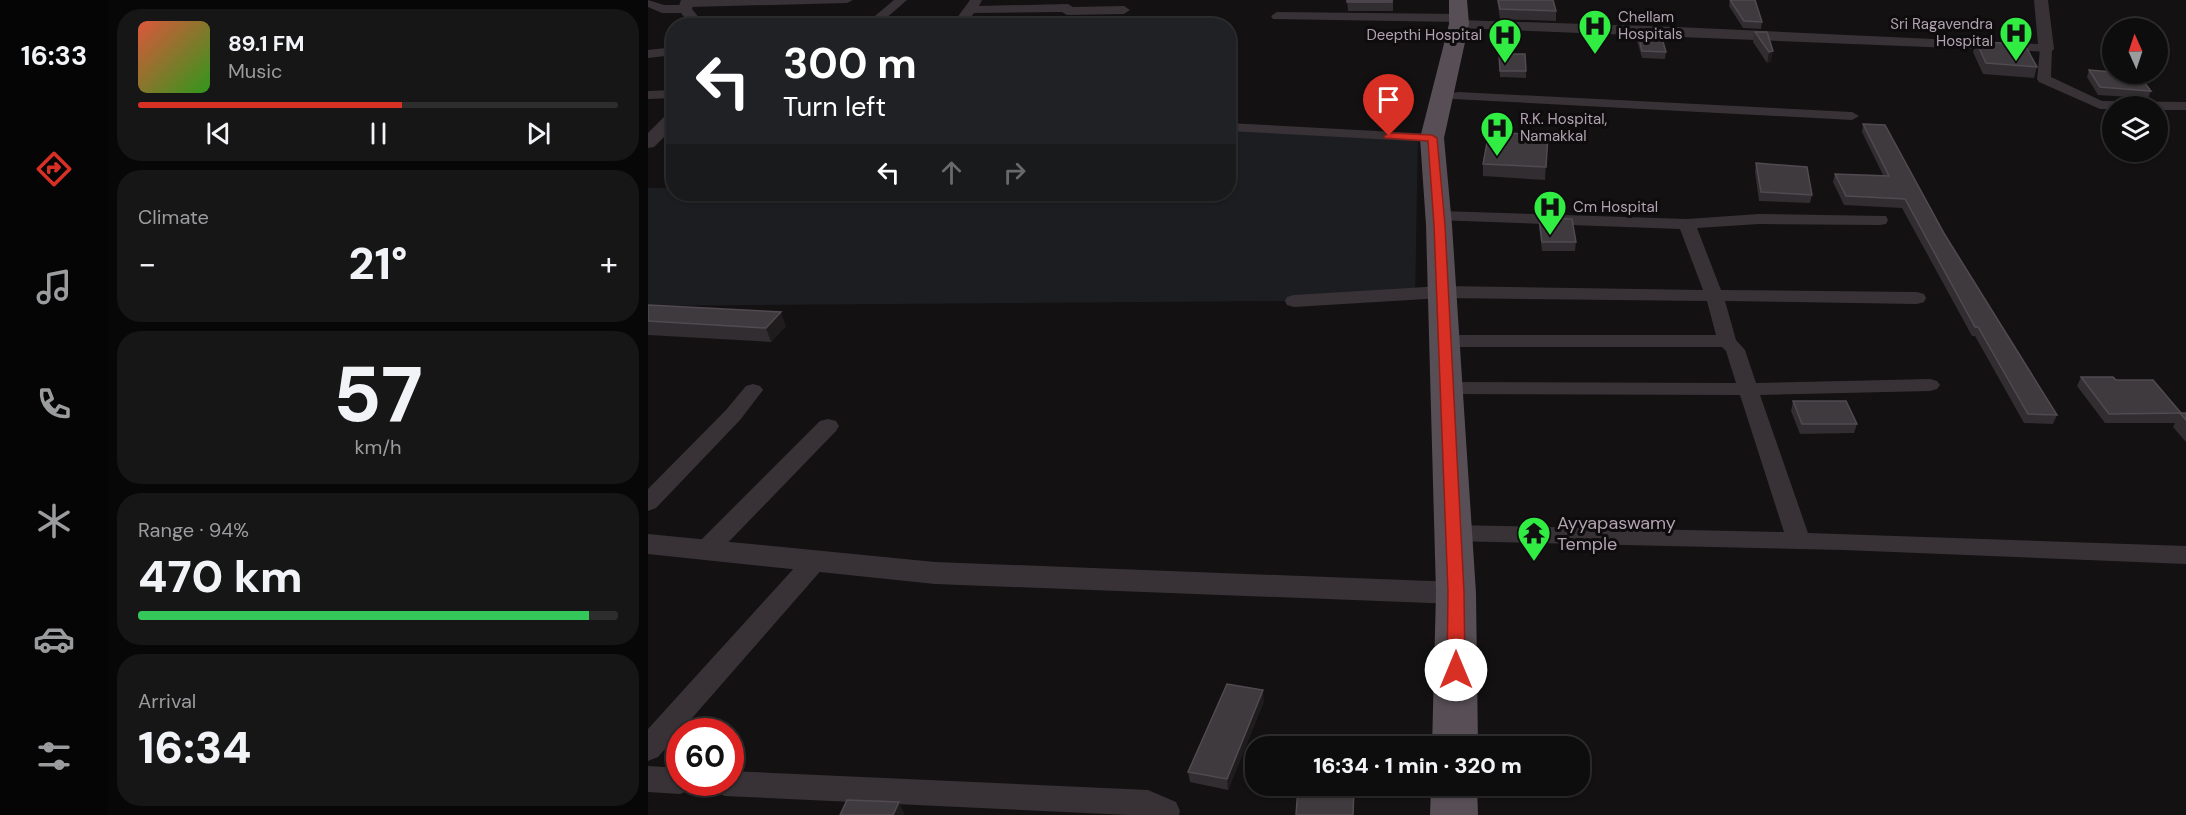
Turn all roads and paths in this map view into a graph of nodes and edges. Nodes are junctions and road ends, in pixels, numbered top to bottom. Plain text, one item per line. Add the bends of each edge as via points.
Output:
1 (847, 0) edge
2 (901, 0) edge
3 (1474, 0) edge
4 (2041, 0) edge
5 (767, 1) edge
6 (650, 4) edge
7 (687, 4) edge
8 (973, 5) edge
9 (1069, 6) edge
10 (1124, 10) dead end
11 (1277, 16) dead end
12 (1463, 16) edge
13 (695, 18) edge
14 (879, 18) edge
15 (963, 18) edge
16 (2046, 49) junction
17 (666, 52) edge
18 (648, 54) edge
19 (648, 94) edge
20 (666, 94) edge
21 (1458, 96) junction
22 (2186, 106) edge
23 (1852, 116) dead end
24 (666, 125) edge
25 (1236, 127) edge
26 (1432, 138) junction
27 (648, 143) edge
28 (1440, 220) junction
29 (1880, 220) dead end
30 (1686, 224) junction
31 (1442, 292) junction
32 (1715, 297) junction
33 (1917, 298) dead end
34 (1294, 301) dead end
35 (1444, 341) junction
36 (1727, 341) junction
37 (1930, 385) dead end
38 (1446, 388) junction
39 (1747, 389) junction
40 (753, 390) dead end
41 (828, 426) dead end
42 (648, 503) edge
43 (1452, 533) junction
44 (1800, 541) junction
45 (648, 544) edge
46 (706, 550) junction
47 (2186, 555) edge
48 (815, 561) junction
49 (1456, 592) junction
50 (1455, 736) edge
51 (648, 749) edge
52 (648, 779) edge
53 (666, 780) edge
54 (744, 784) edge
55 (1454, 796) edge
56 (1164, 815) edge
57 (1454, 815) edge

1 - 5 street
2 - 14 street
3 - 12 main road
4 - 16 street
5 - 7 street
6 - 7 street via 662,9
7 - 13 street
8 - 9 street
8 - 15 street
9 - 10 street
11 - 12 street
12 - 16 street
12 - 21 main road
12 - 26 main road
16 - 22 street via 2044,79 2074,95 2100,105
17 - 18 street
19 - 20 street
21 - 23 street
21 - 28 main road
24 - 27 street
25 - 26 street
26 - 28 main road
28 - 30 street
28 - 31 main road
29 - 30 street via 1760,219
30 - 32 street
31 - 32 street
31 - 34 street
31 - 35 main road
32 - 33 street
32 - 36 street
35 - 36 street
35 - 38 main road
36 - 39 street via 1735,350
37 - 39 street
38 - 39 street
38 - 43 main road
39 - 44 street
40 - 42 street
41 - 46 street
43 - 44 street
43 - 49 main road
44 - 47 street
45 - 46 street
46 - 48 street
48 - 49 street via 934,573
48 - 51 street
49 - 50 main road
52 - 53 street
54 - 56 street via 1148,803 1165,811
55 - 57 main road

